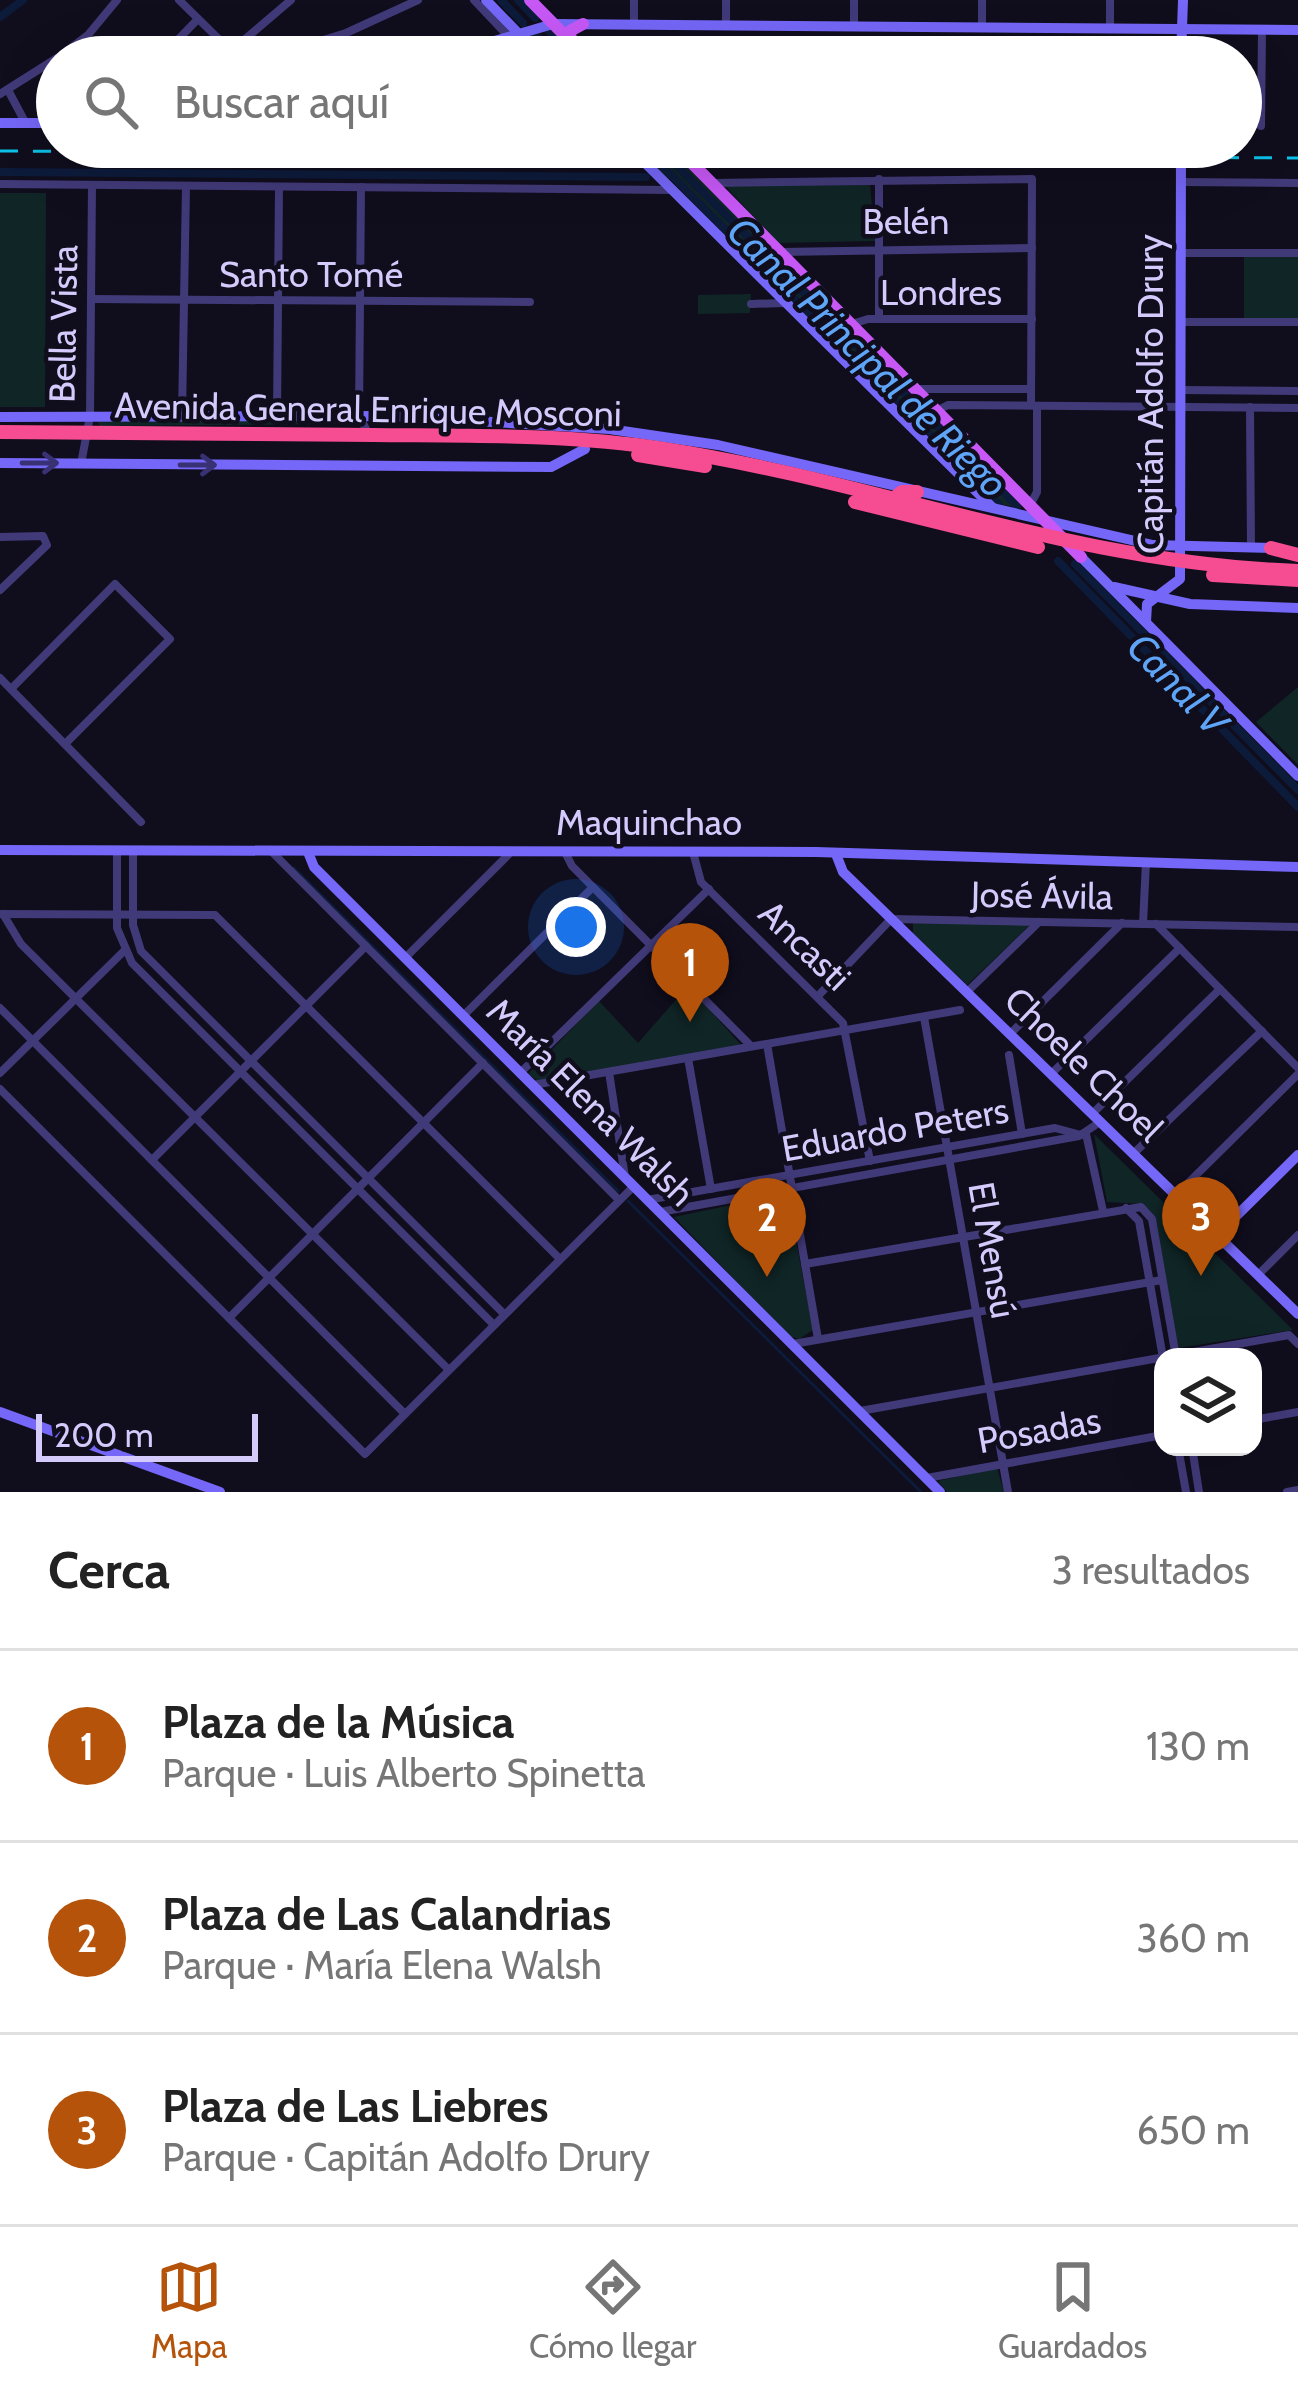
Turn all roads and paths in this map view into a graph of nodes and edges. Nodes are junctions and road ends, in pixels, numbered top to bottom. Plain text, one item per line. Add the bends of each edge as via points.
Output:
1 (117, 0) edge
2 (179, 0) edge
3 (200, 0) edge
4 (291, 0) edge
5 (418, 0) edge
6 (474, 0) edge
7 (486, 0) edge
8 (530, 0) edge
9 (634, 0) edge
10 (726, 0) edge
11 (854, 0) edge
12 (982, 0) edge
13 (1110, 0) edge
14 (1183, 0) edge
15 (194, 15) junction
16 (553, 24) junction
17 (583, 24) junction
18 (634, 24) junction
19 (726, 25) junction
20 (854, 26) junction
21 (982, 28) junction
22 (1110, 28) junction
23 (1182, 29) junction
24 (1262, 30) junction
25 (1298, 30) edge
26 (513, 35) junction
27 (87, 36) edge
28 (177, 36) edge
29 (212, 36) edge
30 (249, 36) edge
31 (335, 36) edge
32 (510, 36) edge
33 (565, 36) edge
34 (571, 36) edge
35 (1182, 36) edge
36 (1262, 36) edge
37 (36, 72) edge
38 (4, 92) edge
39 (0, 123) edge
40 (25, 123) junction
41 (36, 123) edge
42 (650, 168) edge
43 (696, 168) edge
44 (1181, 168) edge
45 (879, 178) junction
46 (1181, 182) junction
47 (711, 183) junction
48 (1298, 183) edge
49 (0, 184) edge
50 (92, 185) junction
51 (186, 186) junction
52 (279, 187) junction
53 (361, 187) junction
54 (674, 190) junction
55 (879, 248) junction
56 (1032, 248) junction
57 (780, 252) junction
58 (1181, 253) junction
59 (1298, 253) edge
60 (91, 299) junction
61 (184, 300) junction
62 (278, 301) junction
63 (360, 301) junction
64 (530, 302) dead end
65 (790, 303) junction
66 (751, 304) dead end
67 (879, 319) junction
68 (1032, 319) junction
69 (1180, 322) junction
70 (1298, 322) edge
71 (851, 324) junction
72 (915, 389) junction
73 (1031, 389) junction
74 (1180, 390) junction
75 (1298, 391) edge
76 (1034, 405) junction
77 (1180, 406) junction
78 (1250, 407) junction
79 (1298, 408) edge
80 (936, 411) junction
81 (90, 416) junction
82 (182, 416) junction
83 (277, 416) junction
84 (359, 416) junction
85 (0, 417) edge
86 (380, 435) junction
87 (0, 436) edge
88 (86, 437) junction
89 (585, 449) junction
90 (0, 463) edge
91 (81, 464) junction
92 (970, 486) junction
93 (917, 492) junction
94 (891, 501) junction
95 (962, 502) junction
96 (995, 510) junction
97 (1024, 511) junction
98 (1046, 522) junction
99 (1076, 529) junction
100 (0, 536) edge
101 (1069, 545) junction
102 (1251, 548) junction
103 (1271, 548) joint
104 (1298, 552) edge
105 (1081, 557) junction
106 (1180, 561) junction
107 (1298, 571) edge
108 (1298, 580) edge
109 (1111, 585) junction
110 (0, 590) edge
111 (1158, 596) junction
112 (1298, 608) edge
113 (1146, 622) junction
114 (0, 678) edge
115 (11, 689) junction
116 (65, 744) junction
117 (1298, 776) edge
118 (141, 821) dead end
119 (0, 850) edge
120 (117, 850) junction
121 (133, 850) junction
122 (271, 851) junction
123 (308, 852) junction
124 (511, 852) junction
125 (565, 852) junction
126 (693, 852) junction
127 (836, 854) junction
128 (1146, 862) junction
129 (1298, 866) edge
130 (593, 887) junction
131 (709, 889) junction
132 (1, 914) edge
133 (117, 914) junction
134 (132, 914) junction
135 (892, 919) junction
136 (1040, 921) junction
137 (1121, 923) junction
138 (1143, 924) junction
139 (1156, 924) junction
140 (1298, 927) edge
141 (651, 945) junction
142 (366, 946) junction
143 (1180, 948) junction
144 (124, 951) junction
145 (404, 958) junction
146 (1220, 989) junction
147 (967, 992) junction
148 (818, 996) junction
149 (76, 998) junction
150 (307, 1006) junction
151 (0, 1008) edge
152 (960, 1010) dead end
153 (463, 1016) junction
154 (925, 1017) junction
155 (846, 1030) junction
156 (1262, 1031) junction
157 (1010, 1034) junction
158 (32, 1041) junction
159 (767, 1044) junction
160 (752, 1047) junction
161 (1009, 1055) dead end
162 (688, 1058) junction
163 (251, 1061) junction
164 (483, 1064) junction
165 (1298, 1071) edge
166 (241, 1072) junction
167 (609, 1072) junction
168 (0, 1073) edge
169 (520, 1073) junction
170 (1051, 1074) junction
171 (532, 1085) junction
172 (0, 1089) edge
173 (195, 1117) junction
174 (1096, 1118) junction
175 (424, 1123) junction
176 (1022, 1134) junction
177 (1084, 1135) junction
178 (947, 1147) junction
179 (1133, 1154) junction
180 (1298, 1155) edge
181 (950, 1159) junction
182 (152, 1160) junction
183 (870, 1161) junction
184 (790, 1175) junction
185 (368, 1178) junction
186 (629, 1183) junction
187 (792, 1187) junction
188 (358, 1189) junction
189 (711, 1189) junction
190 (1176, 1195) junction
191 (620, 1200) junction
192 (646, 1200) junction
193 (1124, 1207) junction
194 (1103, 1211) junction
195 (658, 1212) junction
196 (313, 1234) junction
197 (1216, 1235) junction
198 (1298, 1235) edge
199 (963, 1236) junction
200 (560, 1259) junction
201 (805, 1264) junction
202 (1258, 1275) junction
203 (269, 1278) junction
204 (1162, 1280) junction
205 (1150, 1282) junction
206 (976, 1312) junction
207 (505, 1314) junction
208 (1298, 1314) edge
209 (229, 1318) junction
210 (494, 1325) junction
211 (818, 1339) junction
212 (791, 1344) junction
213 (1298, 1344) edge
214 (1161, 1348) edge
215 (1175, 1348) edge
216 (1219, 1348) edge
217 (1154, 1360) edge
218 (448, 1370) junction
219 (990, 1387) junction
220 (858, 1411) junction
221 (0, 1412) edge
222 (1298, 1412) edge
223 (405, 1414) junction
224 (1262, 1418) edge
225 (1154, 1438) edge
226 (1180, 1456) edge
227 (1193, 1456) edge
228 (1003, 1464) junction
229 (926, 1478) junction
230 (1298, 1490) edge
231 (220, 1492) edge
232 (940, 1492) edge
233 (1008, 1492) edge
234 (1186, 1492) edge
235 (1199, 1492) edge
236 (1287, 1492) edge

1 - 27 street
2 - 15 street
3 - 15 street
4 - 30 street
5 - 31 street
6 - 26 street
7 - 26 street
8 - 16 main road
9 - 18 street
10 - 19 street
11 - 20 street
12 - 21 street
13 - 22 street
14 - 23 street
15 - 28 street
15 - 29 street
16 - 17 street
16 - 26 street
16 - 33 main road
17 - 18 street
17 - 34 main road
18 - 19 street
19 - 20 street
20 - 21 street
21 - 22 street
22 - 23 street
23 - 24 street
23 - 35 street
24 - 25 street
24 - 36 street
26 - 32 street
37 - 38 street
38 - 40 street
39 - 40 street
40 - 41 street
42 - 54 street
43 - 47 main road
44 - 46 street, Capitán Adolfo Drury
45 - 47 street
45 - 55 street
45 - 56 street via 1032,179
46 - 48 street
46 - 58 street, Capitán Adolfo Drury
47 - 57 main road
49 - 50 street
50 - 51 street
50 - 60 street, Bella Vista
51 - 52 street
51 - 61 street
52 - 53 street
52 - 62 street
53 - 54 street
53 - 63 street
54 - 65 street
55 - 56 street, Belén
55 - 57 street, Belén
55 - 67 street
56 - 68 street
57 - 71 main road
58 - 59 street
58 - 69 street, Capitán Adolfo Drury
60 - 61 street, Santo Tomé
60 - 81 street, Bella Vista
61 - 62 street, Santo Tomé
61 - 82 street
62 - 63 street, Santo Tomé
62 - 83 street
63 - 64 street, Santo Tomé
63 - 84 street
65 - 66 street
65 - 92 street
67 - 68 street, Londres
67 - 71 street, Londres
68 - 73 street
69 - 70 street
69 - 74 street, Capitán Adolfo Drury
71 - 72 main road
72 - 73 street
72 - 80 main road
73 - 76 street
74 - 75 street
74 - 77 street, Capitán Adolfo Drury
76 - 77 street
76 - 80 street
76 - 97 street via 1037,492
77 - 78 street
77 - 106 street, Capitán Adolfo Drury
78 - 79 street
78 - 102 street
80 - 97 main road
81 - 82 street
81 - 85 street
81 - 88 street, Bella Vista
82 - 83 street
83 - 84 street
84 - 86 street via 362,428
84 - 93 street via 662,435
86 - 88 highway, Avenida General Enrique Mosconi
86 - 94 highway, Avenida General Enrique Mosconi via 658,448
87 - 88 highway, Avenida General Enrique Mosconi
88 - 89 highway, Avenida General Enrique Mosconi
88 - 91 street, Bella Vista
91 -> 89 street via 551,467
89 - 105 highway, Avenida General Enrique Mosconi via 725,470
90 -> 91 street
92 - 95 street
92 - 96 street
93 - 94 highway
93 - 95 street
94 - 101 highway, Avenida General Enrique Mosconi
95 - 96 street
96 - 97 street
97 - 98 main road
98 - 99 street
98 - 101 main road
99 - 101 street via 1066,532
99 - 106 street
100 - 110 street via 43,536 47,545
101 - 105 main road
101 - 106 highway, Avenida General Enrique Mosconi
102 - 103 street
102 - 106 street
103 - 104 highway
105 - 106 highway, Avenida General Enrique Mosconi
105 - 109 street
106 - 107 highway, Avenida General Enrique Mosconi
106 - 108 highway, Avenida General Enrique Mosconi
106 - 111 street, Capitán Adolfo Drury via 1178,584
109 - 111 street
109 - 113 street
111 - 112 street
111 - 113 street, Capitán Adolfo Drury via 1144,608
113 - 117 street
114 - 115 street
115 - 116 street
115 - 116 street via 115,584 170,639
116 - 118 street
119 - 120 street, Maquinchao
120 - 121 street, Maquinchao
120 - 133 street
121 - 122 street, Maquinchao
121 - 134 street
122 - 123 street, Maquinchao
122 - 142 street, María Elena Walsh
123 - 124 street, Maquinchao
123 - 145 street, María Elena Walsh
124 - 125 street, Maquinchao
124 - 145 street
125 - 126 street, Maquinchao
125 - 130 street
126 - 127 street, Maquinchao
126 - 131 street, Ancasti via 695,874
127 - 128 street, Maquinchao
127 - 135 street, Choele Choel via 840,868
128 - 129 street, Maquinchao
128 - 138 street
130 - 141 street
130 - 153 street
131 - 141 street
131 - 148 street, Ancasti
132 - 133 street
132 - 149 street
133 - 134 street
133 - 144 street
134 - 150 street via 215,914
134 - 163 street via 141,951
135 - 136 street, José Ávila
135 - 147 street, Choele Choel
135 - 148 street
136 - 137 street, José Ávila
136 - 147 street
137 - 138 street, José Ávila
137 - 157 street
138 - 139 street, José Ávila
139 - 140 street, José Ávila
139 - 143 street
141 - 160 street
141 - 169 street
142 - 150 street
142 - 164 street, María Elena Walsh
143 - 146 street
143 - 170 street
144 - 149 street
144 - 166 street
145 - 153 street, María Elena Walsh
146 - 156 street
146 - 174 street
147 - 157 street, Choele Choel
148 - 155 street, Ancasti
149 - 158 street
149 - 173 street
150 - 163 street
150 - 175 street
151 - 158 street
152 - 154 street
153 - 169 street, María Elena Walsh
154 - 155 street
154 - 178 street, El Mensú
155 - 159 street
155 - 183 street, Ancasti
156 - 165 street
156 - 179 street
157 - 170 street, Choele Choel
158 - 168 street
158 - 182 street
159 - 160 street
159 - 184 street
160 - 162 street
161 - 176 street
162 - 167 street
162 - 189 street
163 - 166 street
163 - 185 street
164 - 175 street
164 - 191 street, María Elena Walsh
165 - 190 street
166 - 173 street
166 - 188 street
167 - 171 street
167 - 186 street
169 - 171 street, María Elena Walsh
170 - 174 street, Choele Choel
171 - 186 street, María Elena Walsh
172 - 209 street
173 - 182 street
173 - 196 street
174 - 177 street
174 - 179 street, Choele Choel
175 - 185 street
175 - 200 street
176 - 177 street, Eduardo Peters via 1059,1128
176 - 178 street, Eduardo Peters
177 - 181 street, Eduardo Peters
177 - 194 street
178 - 181 street, El Mensú
178 - 183 street, Eduardo Peters
179 - 190 street, Choele Choel
180 - 197 street
181 - 187 street, Eduardo Peters
181 - 199 street, El Mensú
182 - 203 street
183 - 184 street, Eduardo Peters
184 - 187 street
184 - 189 street, Eduardo Peters
185 - 188 street
185 - 207 street
186 - 191 street
186 - 192 street, María Elena Walsh
187 - 195 street, Eduardo Peters
187 - 201 street
188 - 196 street
188 - 210 street
189 - 192 street, Eduardo Peters
190 - 197 street, Choele Choel
191 - 200 street
192 - 195 street, María Elena Walsh
193 - 194 street
193 - 204 street via 1150,1215
193 - 205 street via 1138,1216
194 - 199 street
195 - 212 street, María Elena Walsh
196 - 203 street
196 - 218 street
197 - 202 street, Choele Choel
198 - 202 street
199 - 201 street
199 - 206 street, El Mensú
200 - 207 street
201 - 211 street
202 - 208 street, Choele Choel
203 - 209 street
203 - 223 street
204 - 205 street
204 - 215 street
205 - 206 street
205 - 214 street
206 - 211 street
206 - 219 street, El Mensú
207 - 210 street
209 - 223 street via 364,1454
210 - 218 street
211 - 212 street
212 - 220 street, María Elena Walsh
213 - 216 street via 1289,1335
217 - 219 street
218 - 223 street
219 - 220 street
219 - 228 street, El Mensú
220 - 229 street, María Elena Walsh
221 - 231 street
222 - 224 street
225 - 228 street, Posadas
226 - 234 street
227 - 235 street
228 - 229 street, Posadas
228 - 233 street, El Mensú
229 - 232 street, María Elena Walsh
230 - 236 street

